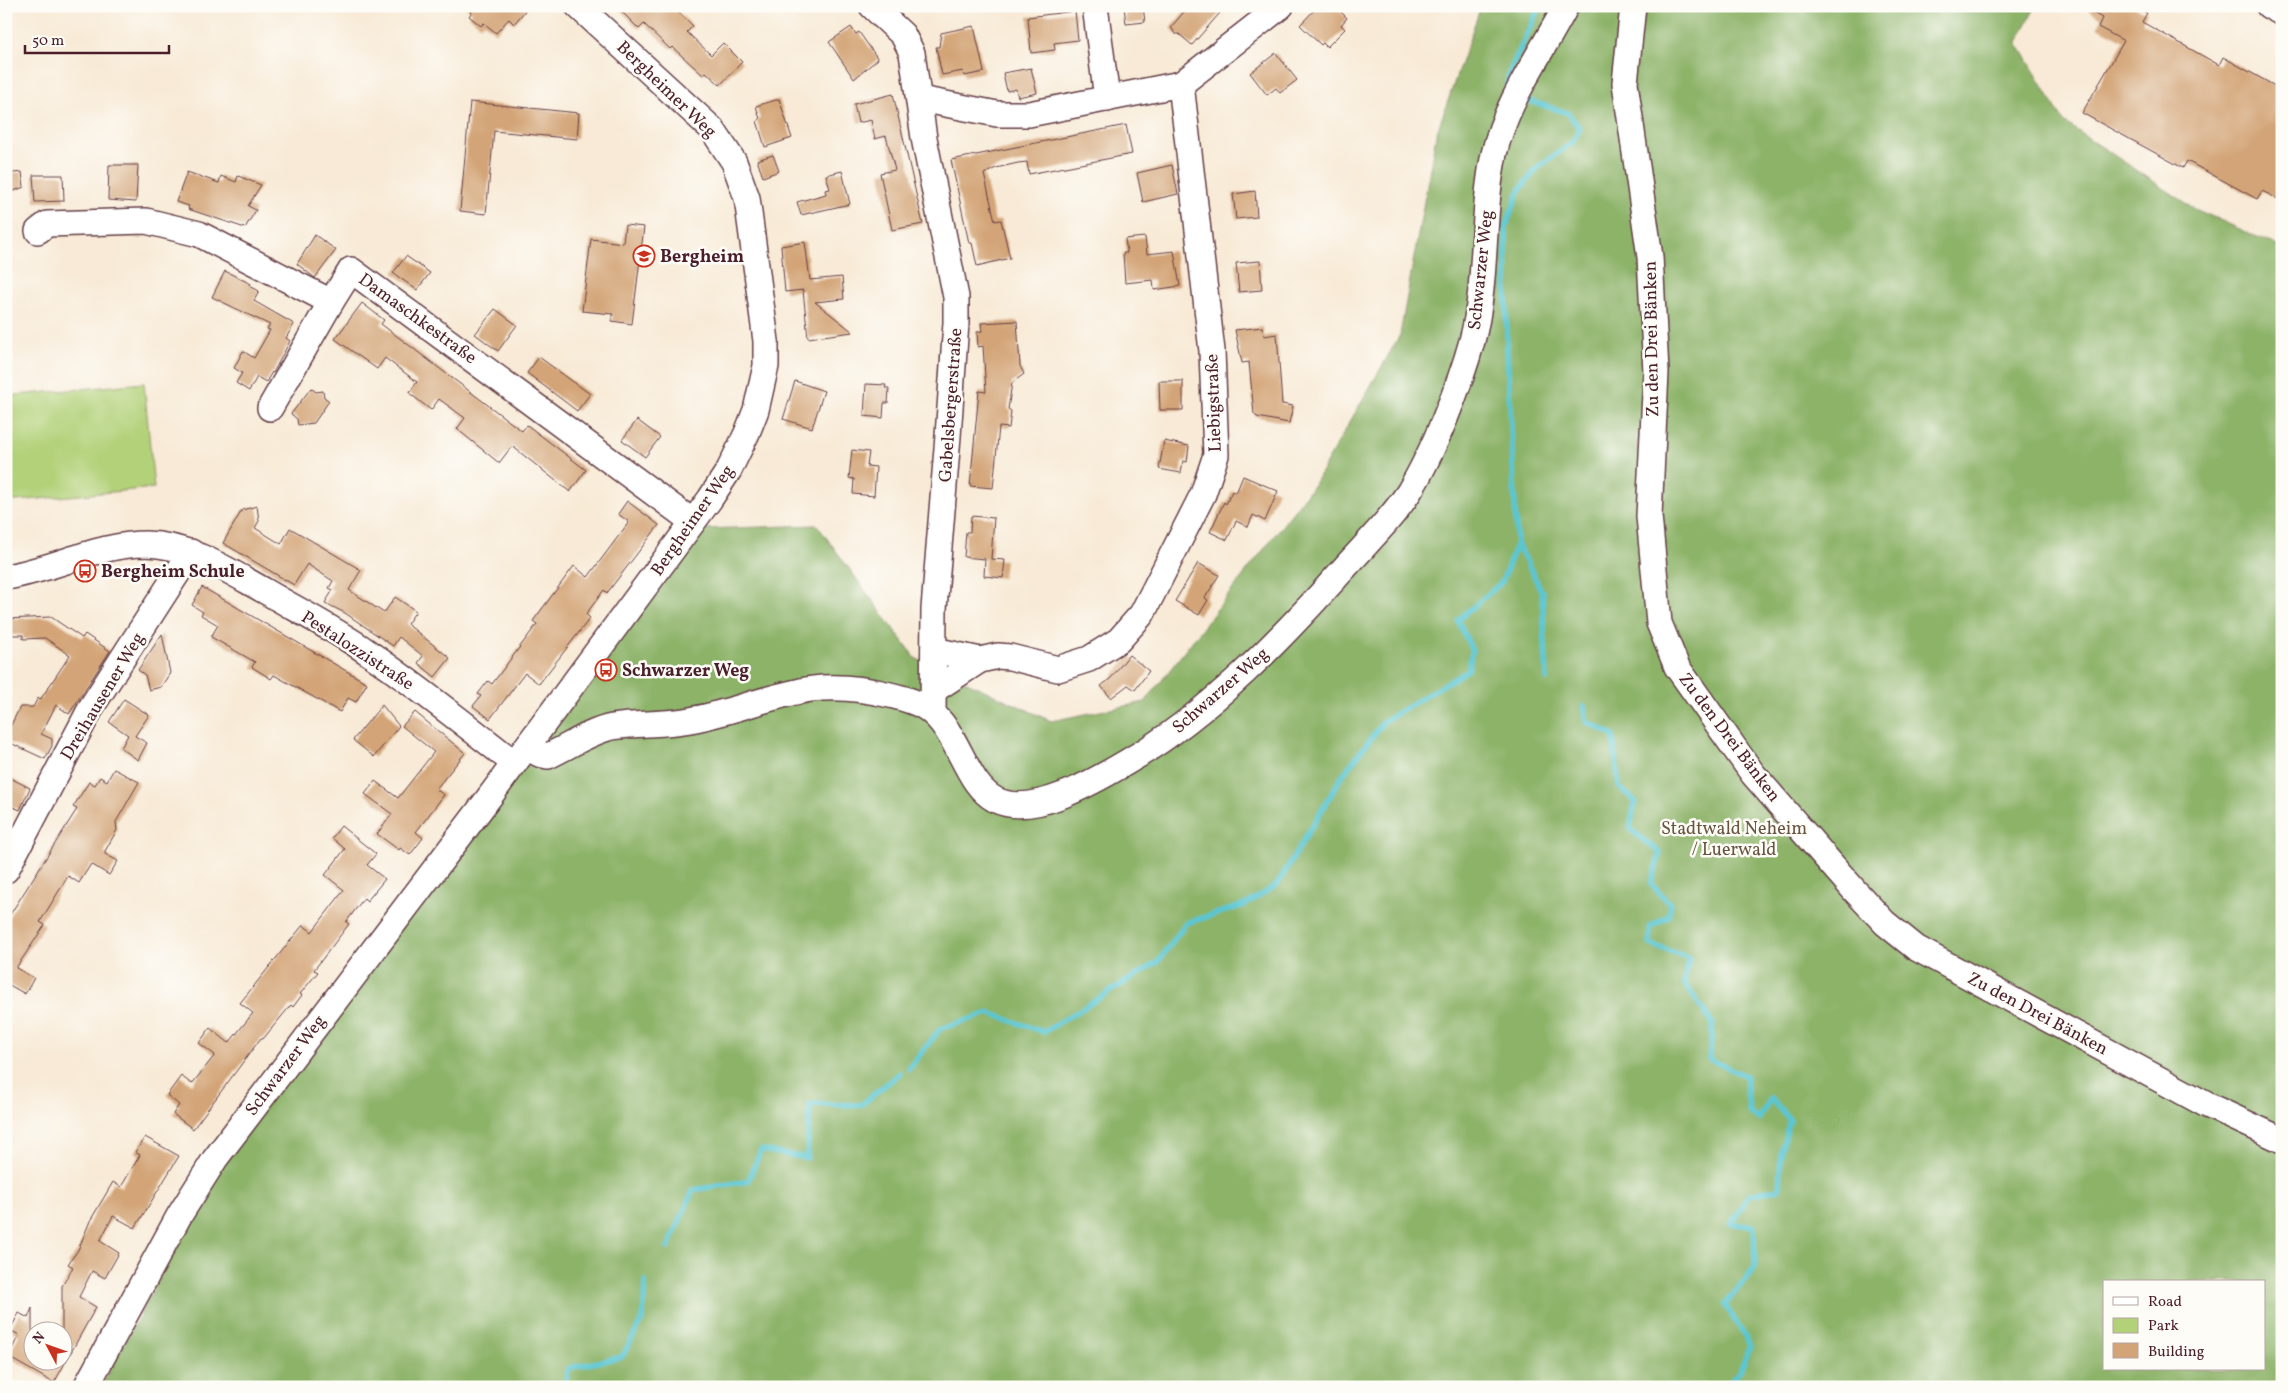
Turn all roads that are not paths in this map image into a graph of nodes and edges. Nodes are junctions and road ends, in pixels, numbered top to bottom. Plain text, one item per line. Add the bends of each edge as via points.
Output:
1 (578, 6) edge
2 (872, 6) edge
3 (1095, 6) edge
4 (1281, 6) edge
5 (1566, 6) edge
6 (1633, 6) edge
7 (2269, 6) edge
8 (2282, 13) edge
9 (1181, 84) junction
10 (920, 99) junction
11 (1107, 99) junction
12 (38, 231) dead end
13 (331, 302) junction
14 (270, 408) dead end
15 (693, 522) junction
16 (191, 552) junction
17 (6, 577) edge
18 (934, 650) junction
19 (980, 660) junction
20 (933, 702) junction
21 (521, 755) junction
22 (6, 870) edge
23 (2282, 1140) edge
24 (86, 1387) edge

1 - 15 street, Bergheimer Weg via 712,129 734,162 749,209 766,340 764,381 756,410 738,451
2 - 10 street, Gabelsbergerstraße via 895,27 912,53
3 - 11 street
4 - 9 street
5 - 20 street, Schwarzer Weg via 1512,103 1495,151 1487,199 1477,320 1446,411 1408,494 1323,592 1255,661 1164,738 1112,771 1044,801 1017,806 991,798 974,779
6 - 23 street, Zu den Drei Bänken via 1625,83 1650,257 1656,372 1649,516 1659,623 1677,666 1753,774 1854,890 1916,948 2207,1105
7 - 8 street
9 - 11 street
9 - 19 street, Liebigstraße via 1212,351 1216,455 1211,473 1142,614 1119,640 1089,659 1058,669 1010,657
10 - 11 street via 973,111 1013,115 1044,113
10 - 18 street, Gabelsbergerstraße via 924,138 954,283 956,310 934,609
12 - 13 street via 47,224 146,221 200,234
13 - 14 street
13 - 15 street, Damaschkestraße via 351,270 360,275
15 - 21 street, Bergheimer Weg
16 - 17 street, Pestalozzistraße via 145,544 120,547
16 - 21 street, Pestalozzistraße via 364,650
16 - 22 street, Dreihausener Weg via 92,706
18 - 19 street, Liebigstraße
18 - 20 street, Gabelsbergerstraße
19 - 20 street, Liebigstraße
20 - 21 street, Schwarzer Weg via 918,704 880,692 813,689 689,720 608,728 548,756
21 - 24 street, Schwarzer Weg via 215,1159 179,1216

